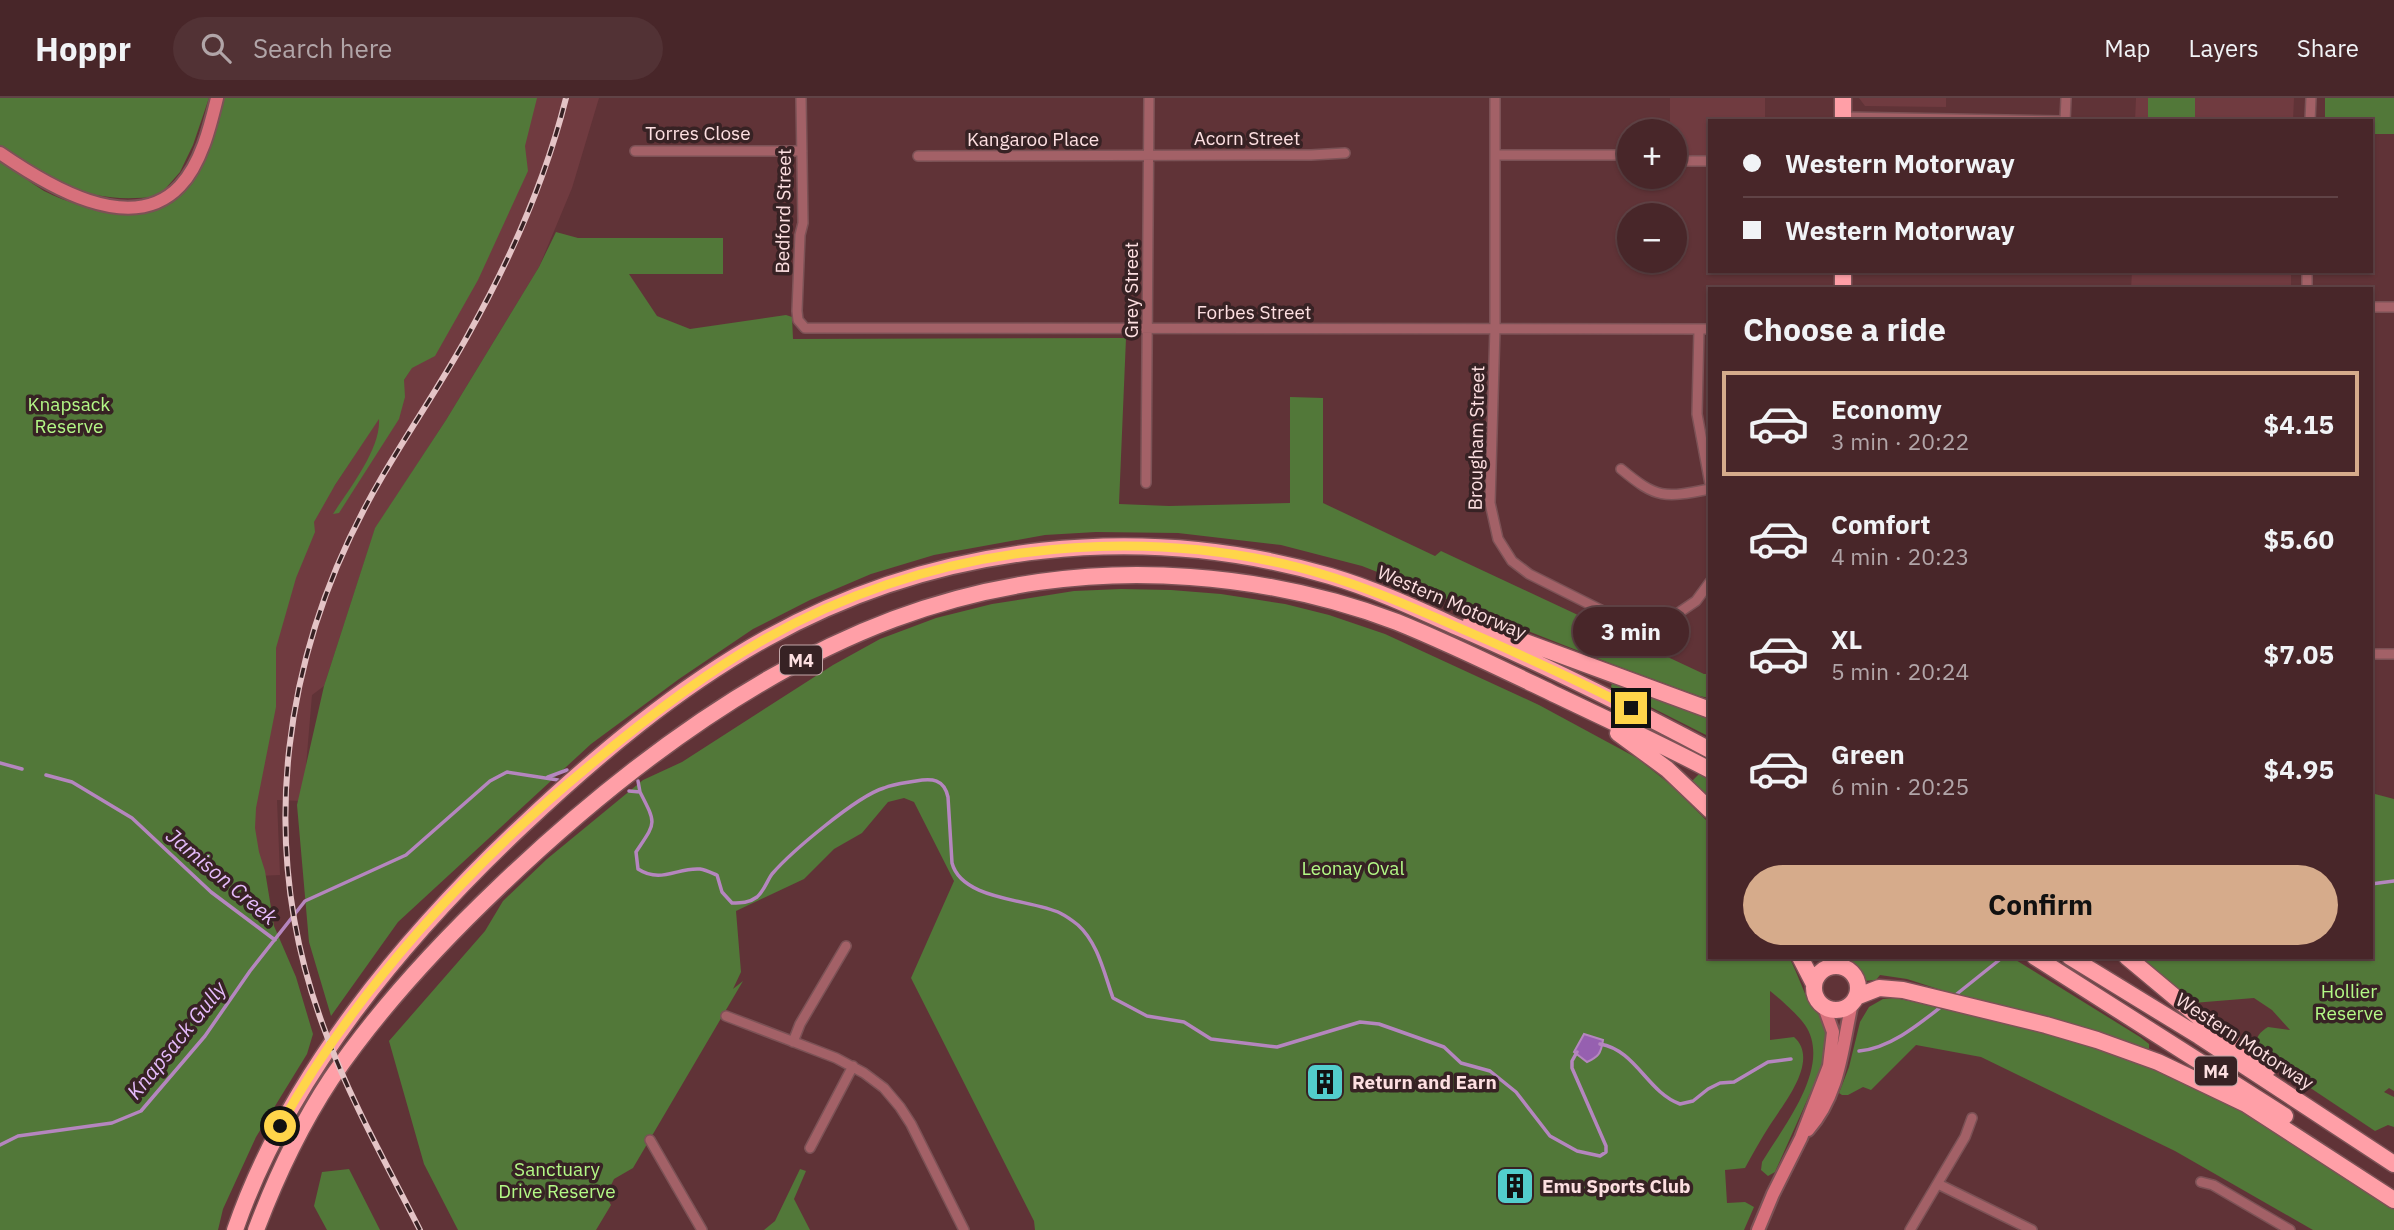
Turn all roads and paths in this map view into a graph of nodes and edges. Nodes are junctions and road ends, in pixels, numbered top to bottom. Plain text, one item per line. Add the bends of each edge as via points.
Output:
1 (217, 98) edge
2 (801, 98) edge
3 (1149, 98) edge
4 (1495, 98) edge
5 (1843, 98) edge
6 (2066, 98) edge
7 (2311, 98) edge
8 (1843, 119) edge
9 (2065, 119) edge
10 (2310, 119) edge
11 (635, 151) dead end
12 (802, 151) junction
13 (0, 153) edge
14 (1345, 153) dead end
15 (1494, 155) junction
16 (1617, 155) edge
17 (918, 156) dead end
18 (1148, 156) junction
19 (1687, 161) edge
20 (1708, 161) edge
21 (2373, 307) edge
22 (2394, 307) edge
23 (800, 324) joint
24 (1495, 328) junction
25 (1148, 329) junction
26 (1704, 329) edge
27 (1621, 469) dead end
28 (1708, 476) edge
29 (1146, 483) dead end
30 (1708, 488) edge
31 (1266, 560) junction
32 (1706, 598) edge
33 (2373, 654) edge
34 (2394, 654) edge
35 (1567, 700) junction
36 (1708, 708) edge
37 (1708, 749) edge
38 (1708, 769) edge
39 (1708, 808) edge
40 (846, 946) dead end
41 (1801, 959) edge
42 (1816, 959) edge
43 (2038, 959) edge
44 (2073, 959) edge
45 (2129, 959) edge
46 (1840, 962) edge
47 (1815, 981) junction
48 (1854, 1000) junction
49 (1824, 1007) junction
50 (726, 1016) dead end
51 (793, 1042) junction
52 (853, 1066) junction
53 (1972, 1118) dead end
54 (1801, 1138) junction
55 (650, 1140) dead end
56 (810, 1148) dead end
57 (2394, 1154) edge
58 (2394, 1164) edge
59 (2201, 1182) dead end
60 (1938, 1184) junction
61 (2394, 1190) edge
62 (2394, 1200) edge
63 (236, 1230) edge
64 (256, 1230) edge
65 (702, 1230) edge
66 (964, 1230) edge
67 (1758, 1230) edge
68 (1910, 1230) edge
69 (2032, 1230) edge
70 (2290, 1230) edge

1 - 13 street via 208,132 183,184 173,194 147,204 114,206 75,197
2 - 12 street, Bedford Street
3 - 18 street, Grey Street
4 - 15 street, Brougham Street
5 - 8 highway
6 - 9 street
7 - 10 street
11 - 12 street, Torres Close
12 - 23 street, Bedford Street
14 - 18 street, Acorn Street
15 - 16 street
15 - 24 street, Brougham Street
17 - 18 street, Kangaroo Place
18 - 25 street, Grey Street
19 - 20 street
21 - 22 street
23 - 25 street, Forbes Street via 813,329
24 - 25 street, Forbes Street
24 - 26 street, Forbes Street
24 - 32 street, Brougham Street via 1490,503 1494,531 1506,553 1529,574 1626,620 1665,619
25 - 29 street, Grey Street
26 - 28 street via 1698,419
27 - 30 street via 1658,494 1674,496
31 - 36 highway via 1295,559 1374,582
31 - 37 highway, Western Motorway / M4 via 1401,602 1527,657
31 - 63 highway, Western Motorway / M4 via 1133,546 1069,548 973,561 836,604 724,664 659,709 550,799 410,943 297,1097 253,1183
33 - 34 street
35 - 38 highway, Western Motorway / M4
35 - 39 highway, M4 via 1626,737
35 - 64 highway, Western Motorway / M4 via 1370,612 1281,589 1210,579 1130,575 1040,582 953,600 872,627 794,664 680,737 557,833 458,926 392,999 331,1079 281,1170
40 - 51 street
41 - 47 highway
42 - 47 highway
43 - 61 highway, M4
44 - 58 highway, Western Motorway / M4
45 - 57 highway, M4 via 2241,1049
46 - 47 highway via 1825,969
46 - 48 highway via 1855,977
47 - 49 highway via 1816,997
48 - 49 highway via 1842,1009
48 - 54 street via 1829,1099
48 - 62 highway via 1889,988 2097,1040 2206,1083
49 - 54 street via 1833,1026 1833,1050
50 - 51 street
51 - 52 street
52 - 56 street
52 - 66 street via 884,1088 900,1107
53 - 60 street
54 - 67 street
55 - 65 street
59 - 70 street
60 - 68 street
60 - 69 street

